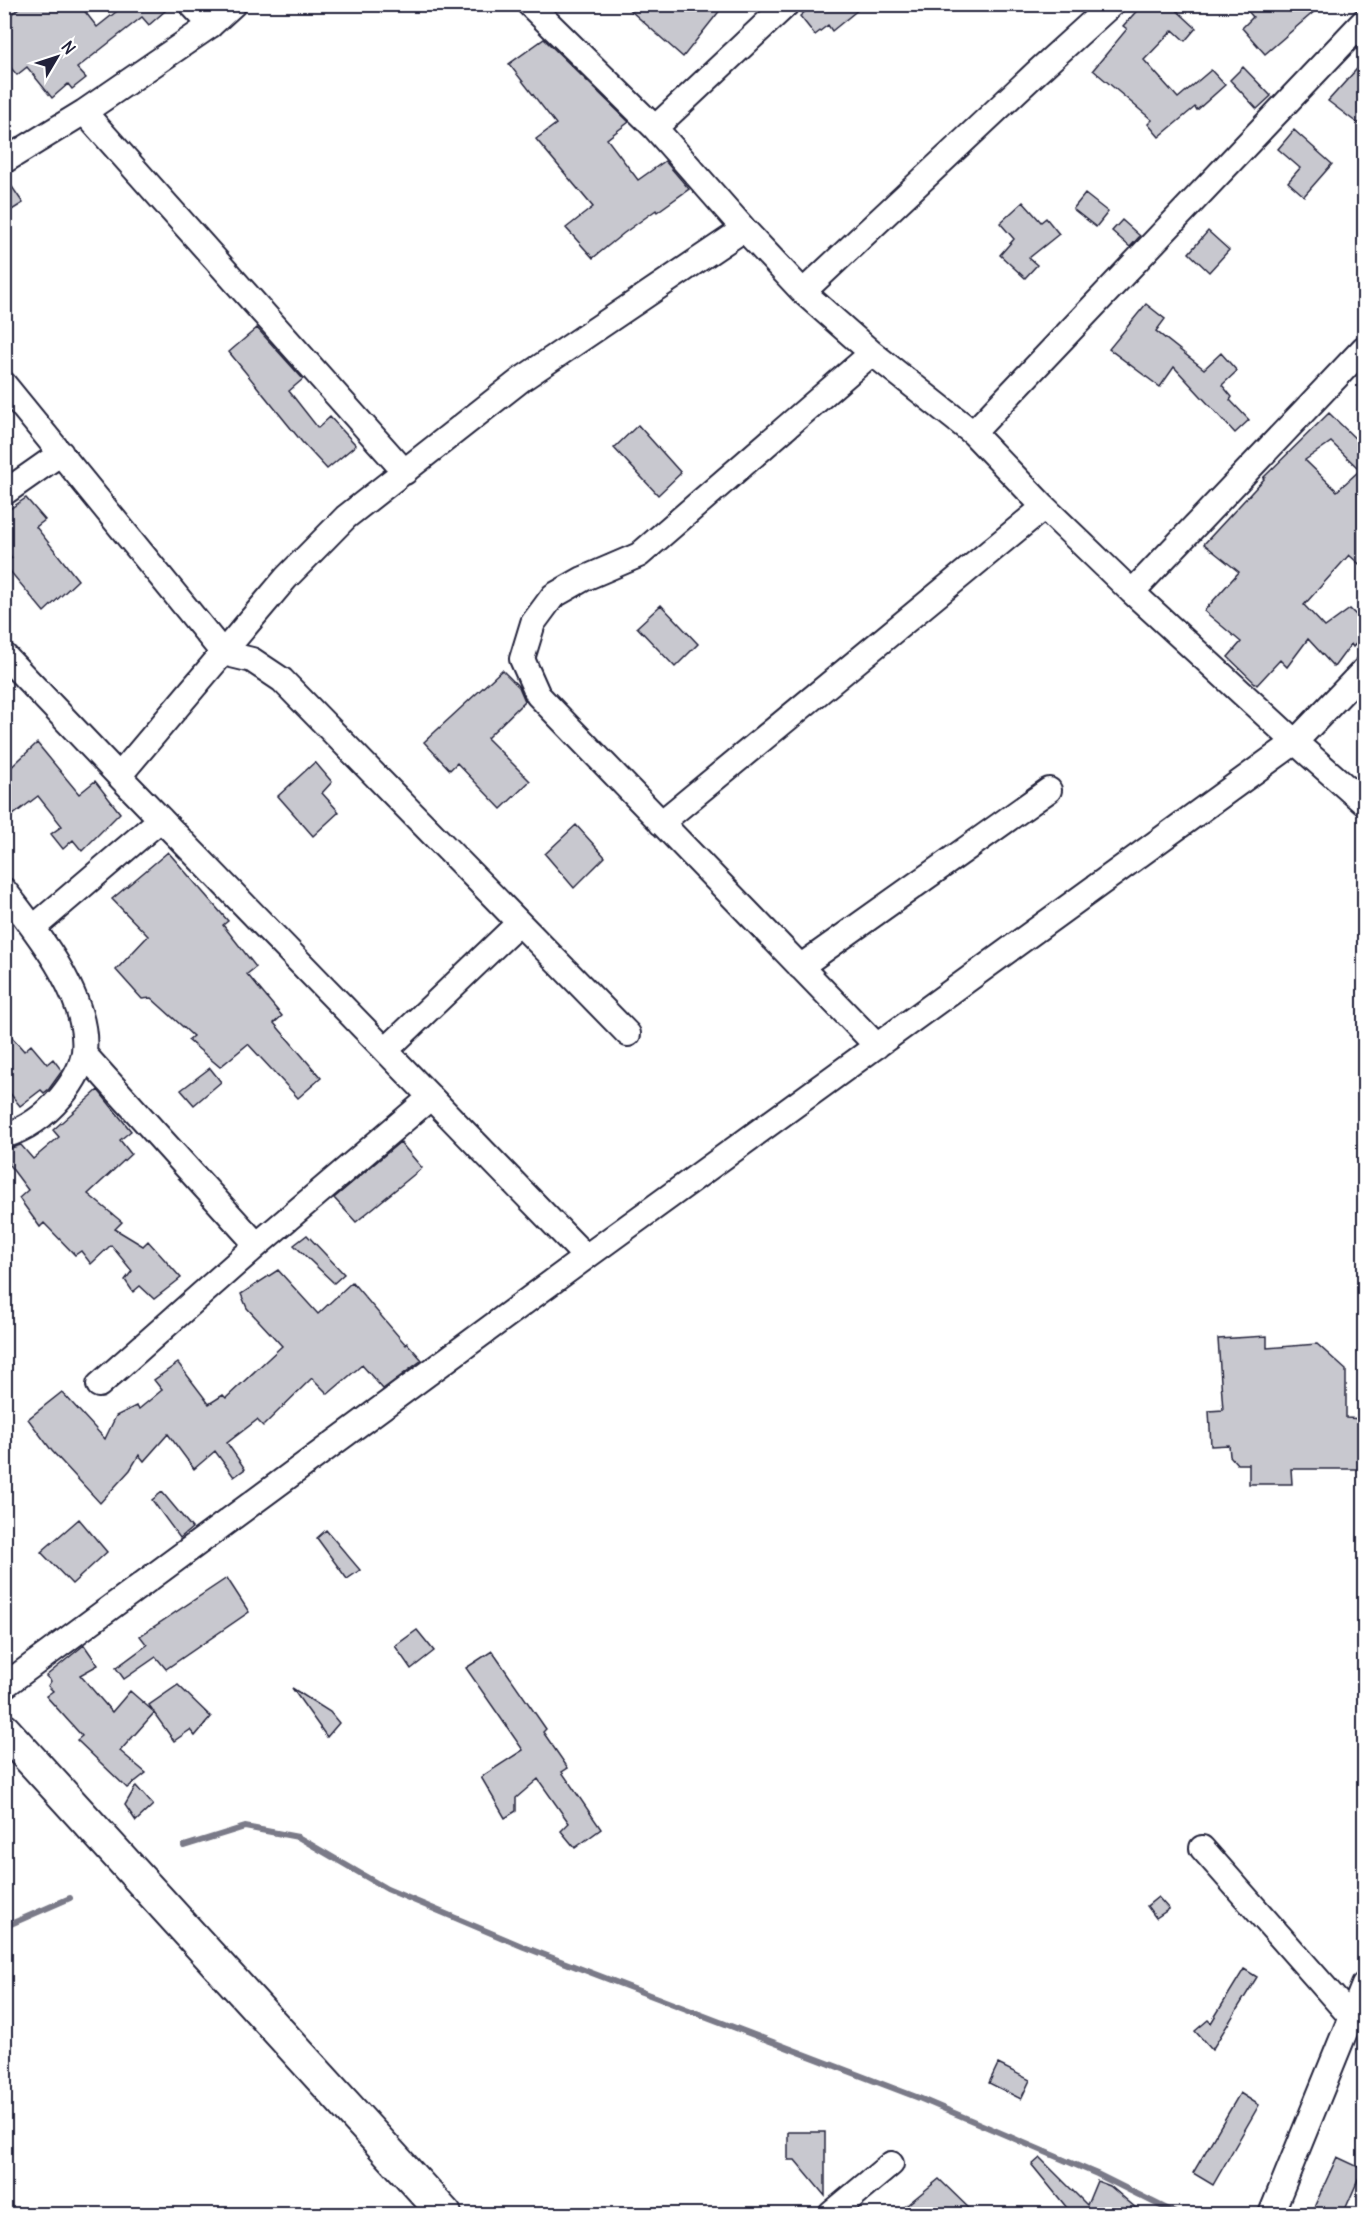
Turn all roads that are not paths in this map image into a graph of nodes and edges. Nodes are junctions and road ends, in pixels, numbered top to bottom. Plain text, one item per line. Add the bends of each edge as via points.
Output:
1 (191, 4) edge
2 (234, 4) edge
3 (529, 4) edge
4 (787, 4) edge
5 (1112, 4) edge
6 (1365, 21) edge
7 (211, 25) junction
8 (84, 112) junction
9 (656, 128) junction
10 (4, 161) edge
11 (744, 229) junction
12 (803, 292) junction
13 (1365, 348) edge
14 (872, 353) junction
15 (4, 384) edge
16 (973, 433) junction
17 (61, 453) junction
18 (405, 472) junction
19 (4, 493) edge
20 (1044, 507) junction
21 (1132, 592) junction
22 (223, 653) junction
23 (4, 655) edge
24 (1365, 670) edge
25 (1295, 742) junction
26 (118, 776) junction
27 (1049, 790) dead end
28 (1365, 802) edge
29 (161, 819) junction
30 (661, 823) junction
31 (4, 890) edge
32 (518, 924) junction
33 (33, 928) junction
34 (800, 967) junction
35 (628, 1034) dead end
36 (877, 1046) junction
37 (386, 1050) junction
38 (84, 1054) junction
39 (431, 1097) junction
40 (4, 1136) edge
41 (257, 1245) junction
42 (586, 1257) junction
43 (99, 1385) dead end
44 (4, 1686) edge
45 (4, 1730) edge
46 (1202, 1848) dead end
47 (1365, 1985) edge
48 (1351, 2017) junction
49 (891, 2164) dead end
50 (445, 2214) edge
51 (831, 2214) edge
52 (1271, 2214) edge

1 - 7 street
2 - 7 street
3 - 9 street
4 - 9 street
5 - 12 street
6 - 16 street
7 - 8 street
8 - 10 street
8 - 18 street
9 - 11 street
11 - 12 street
11 - 18 street via 522,380
12 - 14 street
13 - 21 street
14 - 16 street
14 - 30 street via 639,555 553,596 533,623 522,659 538,695
15 - 17 street
16 - 20 street
17 - 19 street
17 - 22 street
18 - 22 street via 346,517 286,578
20 - 21 street
20 - 30 street
21 - 25 street
22 - 26 street
22 - 32 street via 252,660 282,680
23 - 26 street
24 - 25 street
25 - 28 street
25 - 36 street
26 - 29 street
27 - 34 street
29 - 33 street
29 - 37 street
30 - 34 street
31 - 33 street
32 - 35 street
32 - 37 street
33 - 38 street via 50,950 81,1016
34 - 36 street
36 - 42 street
37 - 39 street
38 - 40 street via 70,1086 55,1105 37,1121
38 - 41 street
39 - 41 street
39 - 42 street
41 - 43 street
42 - 44 street
45 - 50 main road
46 - 48 street
47 - 48 street
48 - 52 street
49 - 51 street

